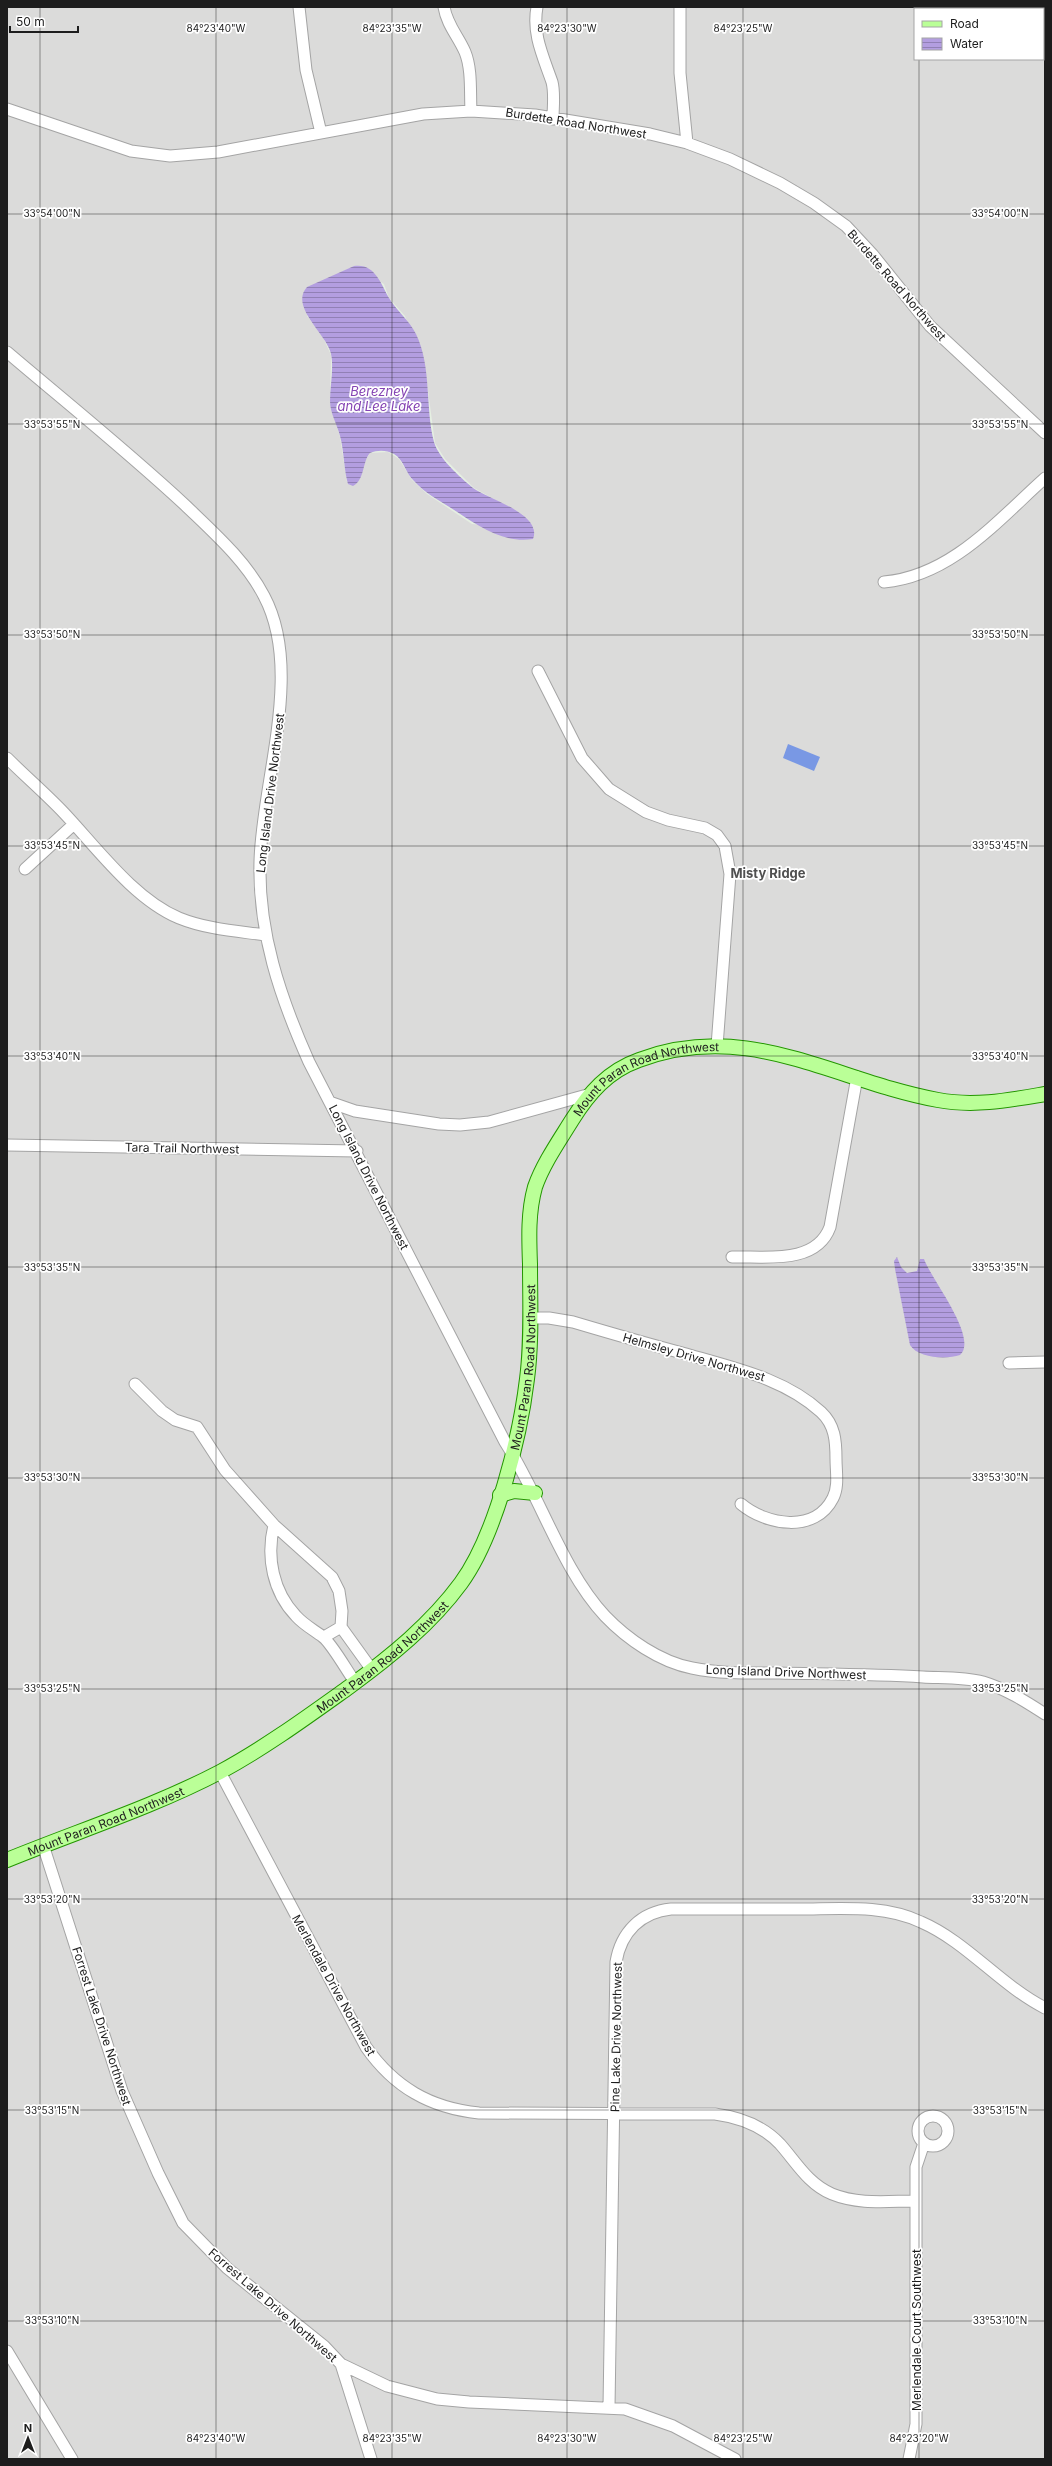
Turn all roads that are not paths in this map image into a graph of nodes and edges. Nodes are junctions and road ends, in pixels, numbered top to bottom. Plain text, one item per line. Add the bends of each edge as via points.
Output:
1 (300, 7) edge
2 (444, 7) edge
3 (537, 7) edge
4 (680, 7) edge
5 (7, 109) edge
6 (471, 111) junction
7 (553, 119) junction
8 (321, 133) junction
9 (687, 143) junction
10 (7, 352) edge
11 (1045, 433) edge
12 (1045, 478) edge
13 (884, 582) dead end
14 (538, 671) dead end
15 (7, 758) edge
16 (74, 824) junction
17 (24, 869) dead end
18 (265, 935) junction
19 (717, 1046) junction
20 (857, 1077) junction
21 (1045, 1094) edge
22 (587, 1096) junction
23 (332, 1103) junction
24 (7, 1145) edge
25 (356, 1151) junction
26 (732, 1257) dead end
27 (530, 1318) junction
28 (1045, 1362) edge
29 (1009, 1363) dead end
30 (135, 1384) dead end
31 (512, 1453) junction
32 (535, 1493) junction
33 (500, 1495) junction
34 (741, 1504) dead end
35 (274, 1525) junction
36 (341, 1626) junction
37 (324, 1637) junction
38 (372, 1670) junction
39 (355, 1682) junction
40 (1045, 1714) edge
41 (220, 1772) junction
42 (43, 1845) junction
43 (7, 1860) edge
44 (1045, 2008) edge
45 (614, 2114) junction
46 (924, 2143) dead end
47 (916, 2201) junction
48 (7, 2351) edge
49 (341, 2364) junction
50 (609, 2407) junction
51 (72, 2459) edge
52 (371, 2459) edge
53 (735, 2459) edge
54 (909, 2459) edge

1 - 8 street via 306,70
2 - 6 street via 446,20 465,52 468,63
3 - 7 street via 534,22 552,82
4 - 9 street via 680,73
5 - 8 street, Burdette Road Northwest via 131,151 170,156 218,152
6 - 7 street, Burdette Road Northwest via 510,112
6 - 8 street, Burdette Road Northwest via 423,114
7 - 9 street, Burdette Road Northwest via 650,134
9 - 11 street, Burdette Road Northwest via 730,159 780,183 846,226 873,255 930,326
10 - 18 street, Long Island Drive Northwest via 150,473 202,522 240,560 265,598 278,637 281,688 280,714 260,859 260,897
12 - 13 street via 949,560 916,576
14 - 19 street via 582,758 609,789 646,812 705,828 717,835 725,846 730,874
15 - 16 street
16 - 17 street
16 - 18 street via 132,886 154,904 177,917 200,925
18 - 23 street, Long Island Drive Northwest via 291,1022 309,1062
19 - 20 main road, Mount Paran Road Northwest via 764,1049
19 - 22 main road, Mount Paran Road Northwest via 667,1052 641,1059 611,1074
20 - 21 main road, Mount Paran Road Northwest via 933,1099 963,1103
20 - 26 street via 830,1227 823,1240 812,1250 799,1254
22 - 23 street via 490,1122 460,1125 355,1111
22 - 27 main road, Mount Paran Road Northwest via 536,1185 529,1219
23 - 25 street, Long Island Drive Northwest
24 - 25 street, Tara Trail Northwest
25 - 31 street, Long Island Drive Northwest
27 - 31 main road, Mount Paran Road Northwest via 527,1380
27 - 34 street, Helmsley Drive Northwest via 573,1322 754,1373 784,1386 821,1411 832,1426 836,1443 836,1486 827,1507 810,1519 782,1522 760,1517
28 - 29 street
30 - 35 street via 162,1411 175,1420 197,1427 225,1470
31 - 32 street, Long Island Drive Northwest
31 - 33 main road, Mount Paran Road Northwest
32 - 33 main road via 514,1491
32 - 40 street, Long Island Drive Northwest via 576,1576 590,1598 622,1632 676,1663 692,1668 725,1672 896,1675 981,1682 1007,1691
33 - 38 main road, Mount Paran Road Northwest via 487,1535 464,1579 443,1606
35 - 36 street via 332,1577 339,1591
35 - 37 street via 270,1557 280,1593 297,1617
36 - 37 street
36 - 38 street
37 - 39 street
38 - 39 main road, Mount Paran Road Northwest
39 - 41 main road, Mount Paran Road Northwest via 291,1728
41 - 42 main road, Mount Paran Road Northwest
41 - 45 street, Merlendale Drive Northwest via 366,2047 393,2080 425,2100 461,2111
42 - 43 main road, Mount Paran Road Northwest
42 - 49 street, Forrest Lake Drive Northwest via 122,2091 174,2209 194,2236 227,2268 324,2346
44 - 45 street, Pine Lake Drive Northwest via 1018,1991 940,1932 897,1913 863,1909 662,1910 646,1915 633,1925 624,1937 618,1952
45 - 47 street, Merlendale Drive Northwest via 731,2116 769,2134 806,2176 830,2193 861,2201
45 - 50 street, Pine Lake Drive Northwest
46 - 47 street, Merlendale Court Southwest via 916,2167
47 - 54 street, Merlendale Court Southwest via 916,2424
48 - 51 street
49 - 50 street, Forrest Lake Drive Northwest via 387,2386 437,2399
49 - 52 street
50 - 53 street, Forrest Lake Drive Northwest via 657,2419

